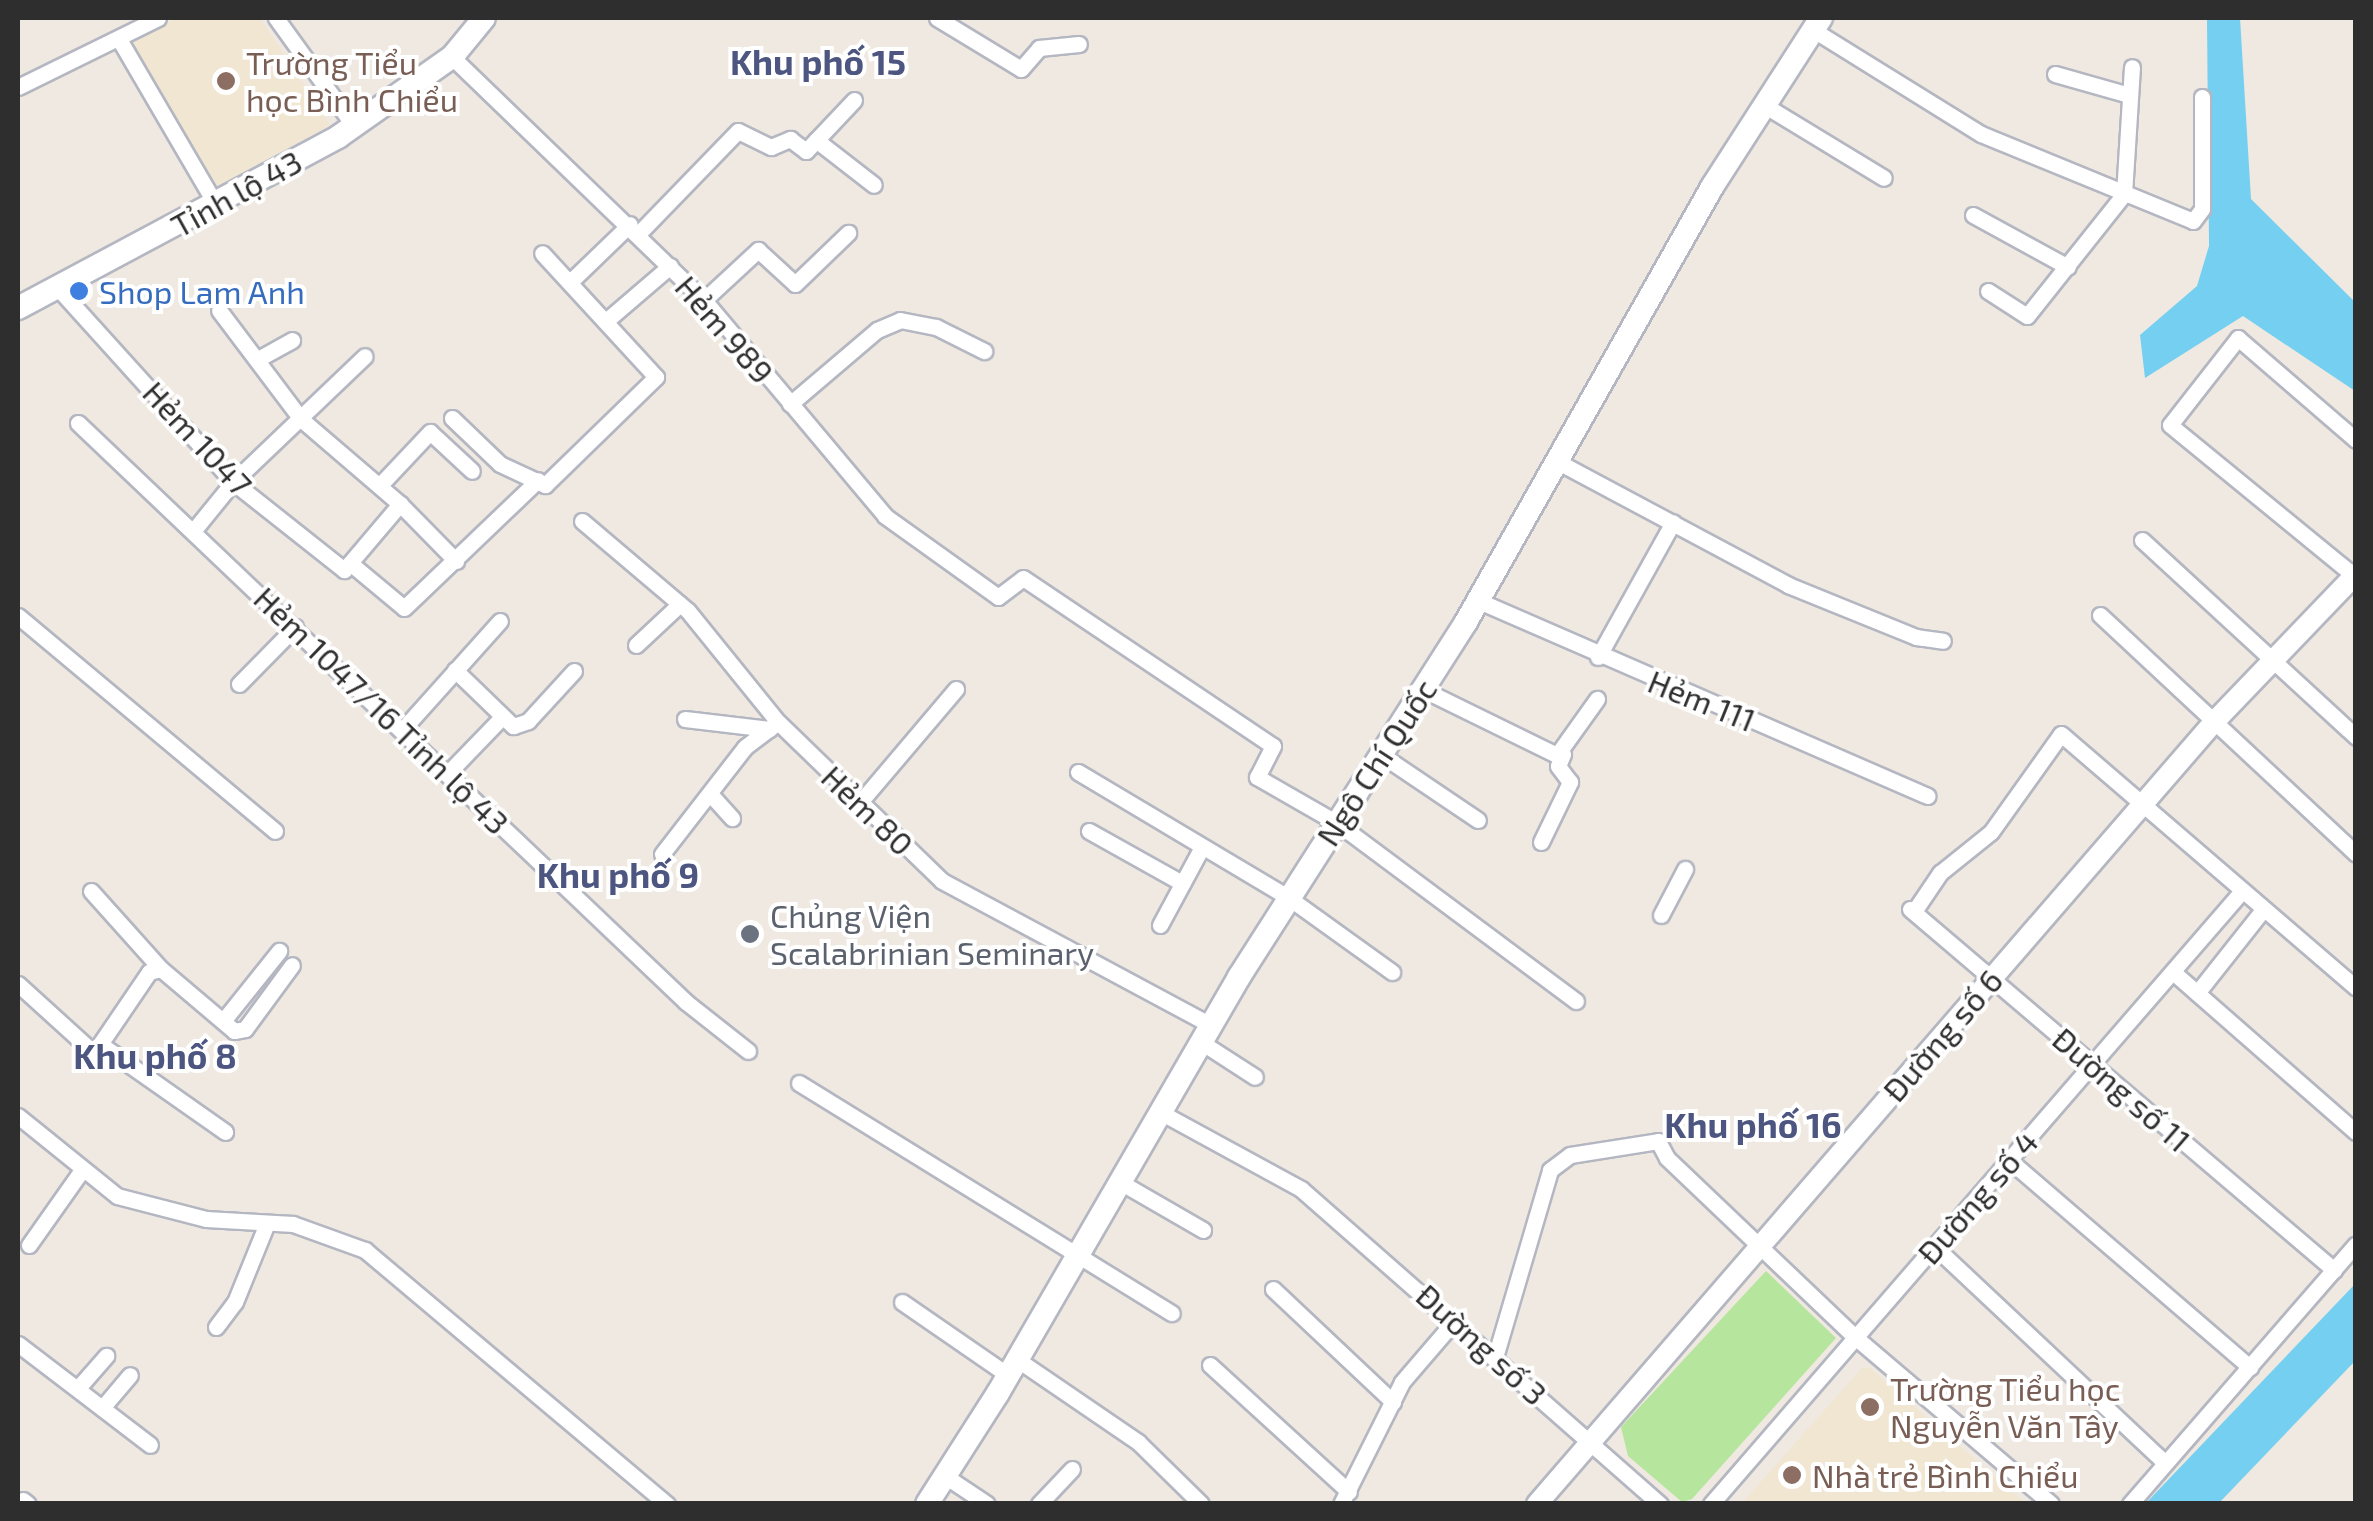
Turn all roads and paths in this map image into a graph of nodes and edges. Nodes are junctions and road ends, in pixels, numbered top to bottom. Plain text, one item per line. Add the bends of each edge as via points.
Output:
1 (158, 18) edge
2 (276, 18) edge
3 (484, 18) edge
4 (937, 18) edge
5 (1818, 24) edge
6 (119, 39) junction
7 (1079, 44) dead end
8 (452, 57) junction
9 (2132, 68) dead end
10 (2054, 74) dead end
11 (18, 84) edge
12 (2129, 96) junction
13 (2202, 97) dead end
14 (854, 100) dead end
15 (1764, 106) junction
16 (354, 126) junction
17 (816, 140) junction
18 (1884, 178) dead end
19 (874, 185) dead end
20 (2124, 194) junction
21 (216, 204) junction
22 (1974, 214) dead end
23 (634, 229) junction
24 (848, 233) dead end
25 (542, 253) dead end
26 (670, 266) junction
27 (2068, 267) junction
28 (570, 282) junction
29 (56, 287) junction
30 (1988, 291) dead end
31 (704, 300) junction
32 (18, 308) edge
33 (219, 310) dead end
34 (607, 320) junction
35 (292, 340) dead end
36 (984, 350) dead end
37 (365, 356) dead end
38 (258, 359) junction
39 (790, 404) junction
40 (301, 418) junction
41 (452, 418) dead end
42 (78, 423) dead end
43 (2356, 440) edge
44 (1558, 462) junction
45 (472, 471) dead end
46 (538, 480) junction
47 (233, 482) junction
48 (380, 485) junction
49 (400, 504) junction
50 (582, 521) dead end
51 (1674, 522) junction
52 (194, 530) junction
53 (2142, 540) dead end
54 (456, 561) junction
55 (350, 564) junction
56 (2355, 576) edge
57 (1478, 600) junction
58 (680, 604) junction
59 (2100, 615) dead end
60 (18, 616) edge
61 (500, 621) dead end
62 (295, 627) junction
63 (1943, 641) dead end
64 (636, 645) dead end
65 (1598, 657) junction
66 (2274, 658) junction
67 (455, 670) junction
68 (574, 670) dead end
69 (239, 684) dead end
70 (956, 689) dead end
71 (1422, 689) junction
72 (1597, 698) dead end
73 (502, 717) junction
74 (685, 720) dead end
75 (2214, 722) junction
76 (774, 725) junction
77 (402, 729) junction
78 (2356, 737) edge
79 (1380, 754) junction
80 (1563, 754) junction
81 (1078, 772) dead end
82 (448, 774) junction
83 (712, 796) junction
84 (1927, 796) dead end
85 (861, 801) junction
86 (2143, 806) junction
87 (732, 818) dead end
88 (1478, 820) dead end
89 (1336, 823) junction
90 (1089, 830) dead end
91 (275, 831) dead end
92 (1541, 842) dead end
93 (1202, 846) junction
94 (662, 854) dead end
95 (2356, 854) edge
96 (1685, 869) dead end
97 (1182, 883) junction
98 (2242, 891) junction
99 (91, 892) dead end
100 (1288, 898) junction
101 (2262, 911) junction
102 (1661, 915) dead end
103 (1160, 925) dead end
104 (279, 950) dead end
105 (292, 965) dead end
106 (161, 968) junction
107 (1392, 972) dead end
108 (2173, 972) junction
109 (1993, 977) junction
110 (18, 984) edge
111 (2356, 988) edge
112 (2197, 993) junction
113 (1576, 1001) dead end
114 (222, 1021) junction
115 (1206, 1033) junction
116 (100, 1044) junction
117 (748, 1051) dead end
118 (2093, 1066) junction
119 (1254, 1077) dead end
120 (799, 1083) dead end
121 (1160, 1112) junction
122 (18, 1116) edge
123 (224, 1132) dead end
124 (2356, 1132) edge
125 (2009, 1160) junction
126 (82, 1170) junction
127 (1120, 1182) junction
128 (267, 1224) junction
129 (1203, 1230) dead end
130 (2356, 1244) edge
131 (29, 1245) dead end
132 (1757, 1246) junction
133 (1934, 1246) junction
134 (1077, 1255) junction
135 (2334, 1270) junction
136 (1273, 1290) dead end
137 (902, 1302) dead end
138 (1172, 1314) dead end
139 (1456, 1319) junction
140 (216, 1327) dead end
141 (1856, 1337) junction
142 (18, 1344) edge
143 (1496, 1354) junction
144 (106, 1356) dead end
145 (1210, 1365) dead end
146 (1012, 1367) junction
147 (2250, 1367) junction
148 (130, 1374) dead end
149 (78, 1388) junction
150 (1393, 1402) junction
151 (102, 1408) junction
152 (1592, 1444) junction
153 (150, 1445) dead end
154 (2164, 1462) junction
155 (1072, 1469) dead end
156 (945, 1476) junction
157 (1345, 1498) edge
158 (667, 1504) edge
159 (927, 1504) edge
160 (987, 1504) edge
161 (1039, 1504) edge
162 (1201, 1504) edge
163 (1538, 1504) edge
164 (1660, 1504) edge
165 (1711, 1504) edge
166 (2052, 1504) edge
167 (2130, 1504) edge

1 - 6 street
2 - 16 street
3 - 8 main road, Tỉnh lộ 43
4 - 7 street via 1021,68 1039,48
5 - 15 main road, Ngô Chí Quốc
5 - 20 street via 1981,134
6 - 11 street
6 - 21 street
8 - 16 main road, Tỉnh lộ 43
8 - 23 street, Hẻm 989
9 - 12 street
10 - 12 street
12 - 20 street
13 - 20 street via 2202,209 2193,222
14 - 17 street
15 - 18 street
15 - 44 main road, Ngô Chí Quốc
16 - 21 main road, Tỉnh lộ 43
17 - 19 street
17 - 23 street via 806,151 790,139 771,146 738,131
20 - 27 street
21 - 29 main road, Tỉnh lộ 43
22 - 27 street
23 - 26 street, Hẻm 989
23 - 28 street
24 - 31 street via 794,284 758,250
25 - 28 street
26 - 31 street, Hẻm 989
26 - 34 street
27 - 30 street via 2027,316
28 - 34 street
29 - 32 main road, Tỉnh lộ 43
29 - 47 street, Hẻm 1047
31 - 39 street, Hẻm 989
33 - 38 street
34 - 46 street, Hẻm 1047 via 656,377 545,485
35 - 38 street
36 - 39 street via 936,326 900,320 877,330
37 - 40 street
38 - 40 street
39 - 89 street, Hẻm 989 via 886,516 998,596 1023,578 1273,746 1257,777
40 - 47 street
40 - 48 street
41 - 46 street via 500,464
42 - 52 street, Hẻm 1047/16 Tỉnh lộ 43
43 - 56 street via 2238,338 2170,425
44 - 51 street
44 - 57 main road, Ngô Chí Quốc
45 - 48 street via 430,432
46 - 54 street, Hẻm 1047
47 - 52 street
47 - 55 street, Hẻm 1047 via 340,570
48 - 49 street
49 - 54 street
49 - 55 street
50 - 58 street, Hẻm 80
51 - 63 street via 1788,586 1916,637
51 - 65 street
52 - 62 street, Hẻm 1047/16 Tỉnh lộ 43
53 - 66 street
54 - 55 street, Hẻm 1047 via 400,609
56 - 66 street, Đường số 6
57 - 65 street, Hẻm 111
57 - 71 main road, Ngô Chí Quốc
58 - 64 street
58 - 76 street, Hẻm 80
59 - 75 street
60 - 91 street
61 - 67 street
62 - 69 street
62 - 77 street, Hẻm 1047/16 Tỉnh lộ 43
65 - 84 street, Hẻm 111
66 - 75 street, Đường số 6
66 - 78 street
67 - 73 street
67 - 77 street
68 - 73 street via 520,726
70 - 85 street
71 - 79 main road, Ngô Chí Quốc
71 - 80 street
72 - 80 street
73 - 82 street
74 - 76 street
75 - 86 street, Đường số 6
75 - 95 street
76 - 83 street via 745,747
76 - 85 street, Hẻm 80
77 - 82 street, Hẻm 1047/16 Tỉnh lộ 43
79 - 88 street
79 - 89 main road, Ngô Chí Quốc
80 - 92 street via 1558,766 1570,782
81 - 93 street
82 - 117 street, Hẻm 1047/16 Tỉnh lộ 43 via 686,1002
83 - 87 street
83 - 94 street
85 - 115 street, Hẻm 80 via 942,881
86 - 98 street
86 - 109 street, Đường số 6
86 - 109 street, Đường số 11 via 2060,734 1991,832 1940,873 1913,909
89 - 100 main road, Ngô Chí Quốc
89 - 113 street
90 - 97 street
93 - 97 street
93 - 100 street
96 - 102 street
97 - 103 street
98 - 101 street
98 - 108 street, Đường số 4
99 - 106 street
100 - 107 street
100 - 115 main road, Ngô Chí Quốc
101 - 111 street
101 - 112 street
104 - 114 street
105 - 114 street via 245,1030
106 - 114 street
106 - 116 street via 150,972
108 - 112 street
108 - 118 street, Đường số 4
109 - 118 street, Đường số 11
109 - 132 street, Đường số 6
110 - 116 street via 94,1053
112 - 124 street
115 - 119 street, Hẻm 80
115 - 121 main road, Ngô Chí Quốc
116 - 123 street
118 - 125 street, Đường số 4
118 - 135 street, Đường số 11
120 - 134 street
121 - 127 main road, Ngô Chí Quốc
121 - 139 street, Đường số 3 via 1301,1189
122 - 126 street
125 - 133 street, Đường số 4
125 - 147 street
126 - 128 street via 116,1196 149,1208
126 - 131 street
127 - 129 street
127 - 134 main road, Ngô Chí Quốc
128 - 140 street via 235,1302
128 - 158 street via 293,1224 364,1250
130 - 135 street
132 - 141 street
132 - 143 street via 1658,1141 1570,1155 1550,1170
132 - 152 street, Đường số 6
133 - 141 street, Đường số 4
133 - 154 street
134 - 138 street
134 - 146 main road, Ngô Chí Quốc
135 - 147 street
136 - 150 street
137 - 146 street
139 - 143 street, Đường số 3
139 - 150 street via 1417,1361
141 - 165 street, Đường số 4
141 - 166 street
142 - 149 street
143 - 152 street, Đường số 3
144 - 149 street
145 - 157 street
146 - 156 main road, Ngô Chí Quốc
146 - 162 street via 1138,1442
147 - 154 street
148 - 151 street
149 - 151 street
150 - 157 street
151 - 153 street
152 - 163 street, Đường số 6
152 - 164 street, Đường số 3
154 - 167 street
155 - 161 street
156 - 159 main road, Ngô Chí Quốc
156 - 160 street

